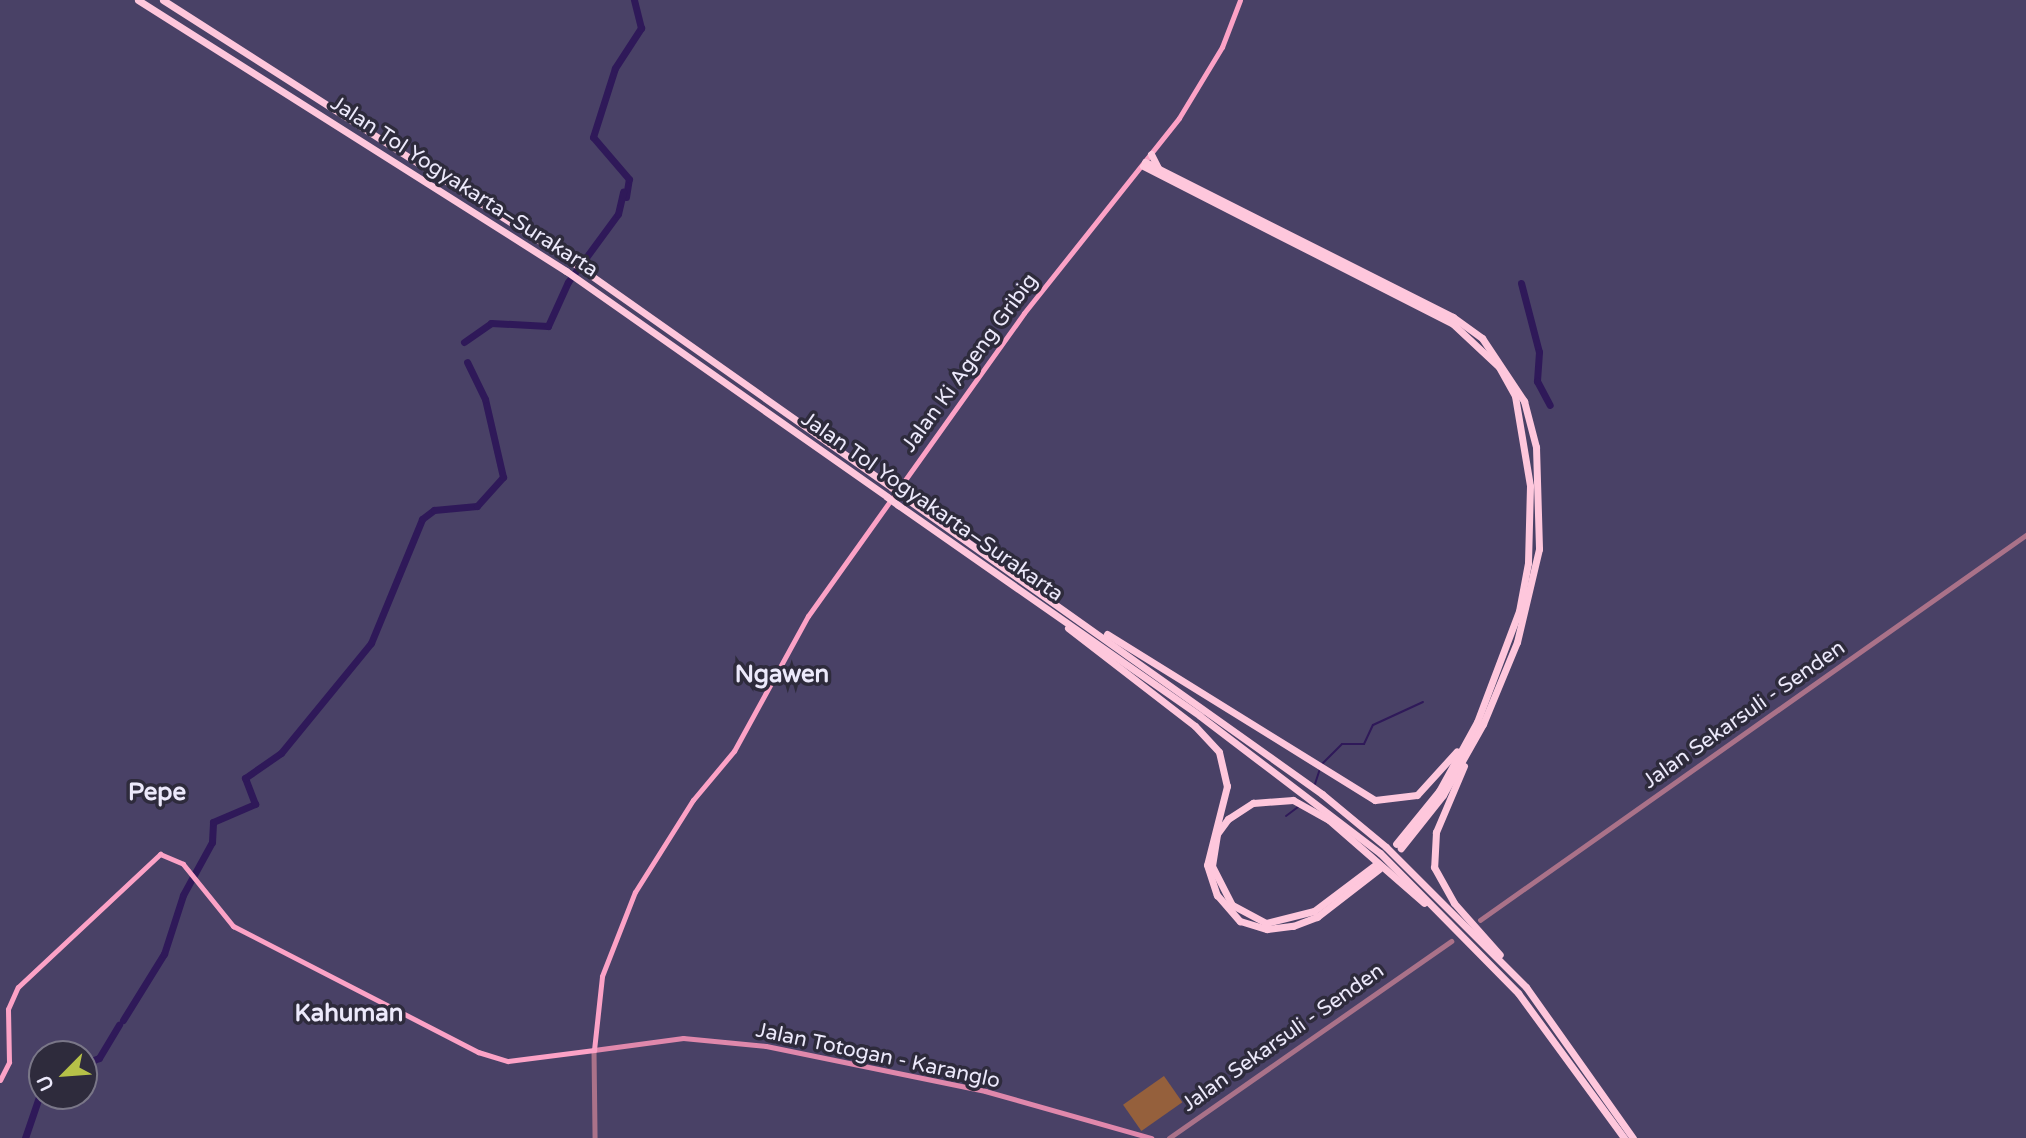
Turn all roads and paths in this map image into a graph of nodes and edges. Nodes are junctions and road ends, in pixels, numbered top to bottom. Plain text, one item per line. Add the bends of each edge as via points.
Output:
1 (138, 0) edge
2 (163, 0) edge
3 (171, 0) edge
4 (1240, 0) edge
5 (203, 26) junction
6 (1151, 154) junction
7 (1142, 166) junction
8 (1155, 170) junction
9 (2026, 535) edge
10 (979, 559) junction
11 (1034, 588) junction
12 (1480, 723) junction
13 (1398, 846) dead end
14 (1480, 920) dead end
15 (1451, 941) dead end
16 (1477, 949) junction
17 (1526, 987) junction
18 (594, 1050) junction
19 (1575, 1060) junction
20 (0, 1080) edge
21 (1591, 1084) junction
22 (595, 1138) edge
23 (1152, 1138) edge
24 (1170, 1138) edge
25 (1623, 1138) edge
26 (1633, 1138) edge

1 - 10 highway, Jalan Tol Yogyakarta–Surakarta, bridge via 566,271
2 - 5 highway, Jalan Tol Yogyakarta–Surakarta
3 - 5 highway
4 - 6 main road, Jalan Ki Ageng Gribig via 1222,47
5 - 11 highway, Jalan Tol Yogyakarta–Surakarta, bridge via 572,262
6 - 7 main road, Jalan Ki Ageng Gribig
6 - 8 highway
7 - 8 highway
7 - 18 main road, Jalan Ki Ageng Gribig via 1024,313 832,581 734,751 693,800 635,892 602,976
8 - 12 highway via 1453,324 1504,376 1526,439 1528,563 1503,668
9 - 14 street, Jalan Sekarsuli - Senden
10 - 16 highway, Jalan Tol Yogyakarta–Surakarta via 1318,802
10 - 16 highway via 1195,726 1219,752 1227,786 1206,864 1217,895 1240,921 1267,929 1293,926 1317,916 1377,867 1314,911 1266,923 1231,905 1212,866 1217,834 1228,818 1253,803 1293,800 1329,820
11 - 12 highway via 1375,800 1402,801 1427,788
11 - 17 highway, Jalan Tol Yogyakarta–Surakarta via 1322,794 1398,858
12 - 13 highway via 1439,791
12 - 17 highway via 1436,832 1434,867 1454,903
15 - 24 street, Jalan Sekarsuli - Senden
16 - 19 highway, Jalan Tol Yogyakarta–Surakarta
17 - 19 highway, Jalan Tol Yogyakarta–Surakarta
18 - 20 main road via 508,1061 478,1052 233,926 175,858 154,856 25,978 9,1003 9,1062
18 - 22 street
18 - 23 main road, Jalan Totogan - Karanglo via 700,1039 981,1090
19 - 21 highway, Jalan Tol Yogyakarta–Surakarta
21 - 25 highway, Jalan Tol Yogyakarta–Surakarta
21 - 26 highway, Jalan Tol Yogyakarta–Surakarta

